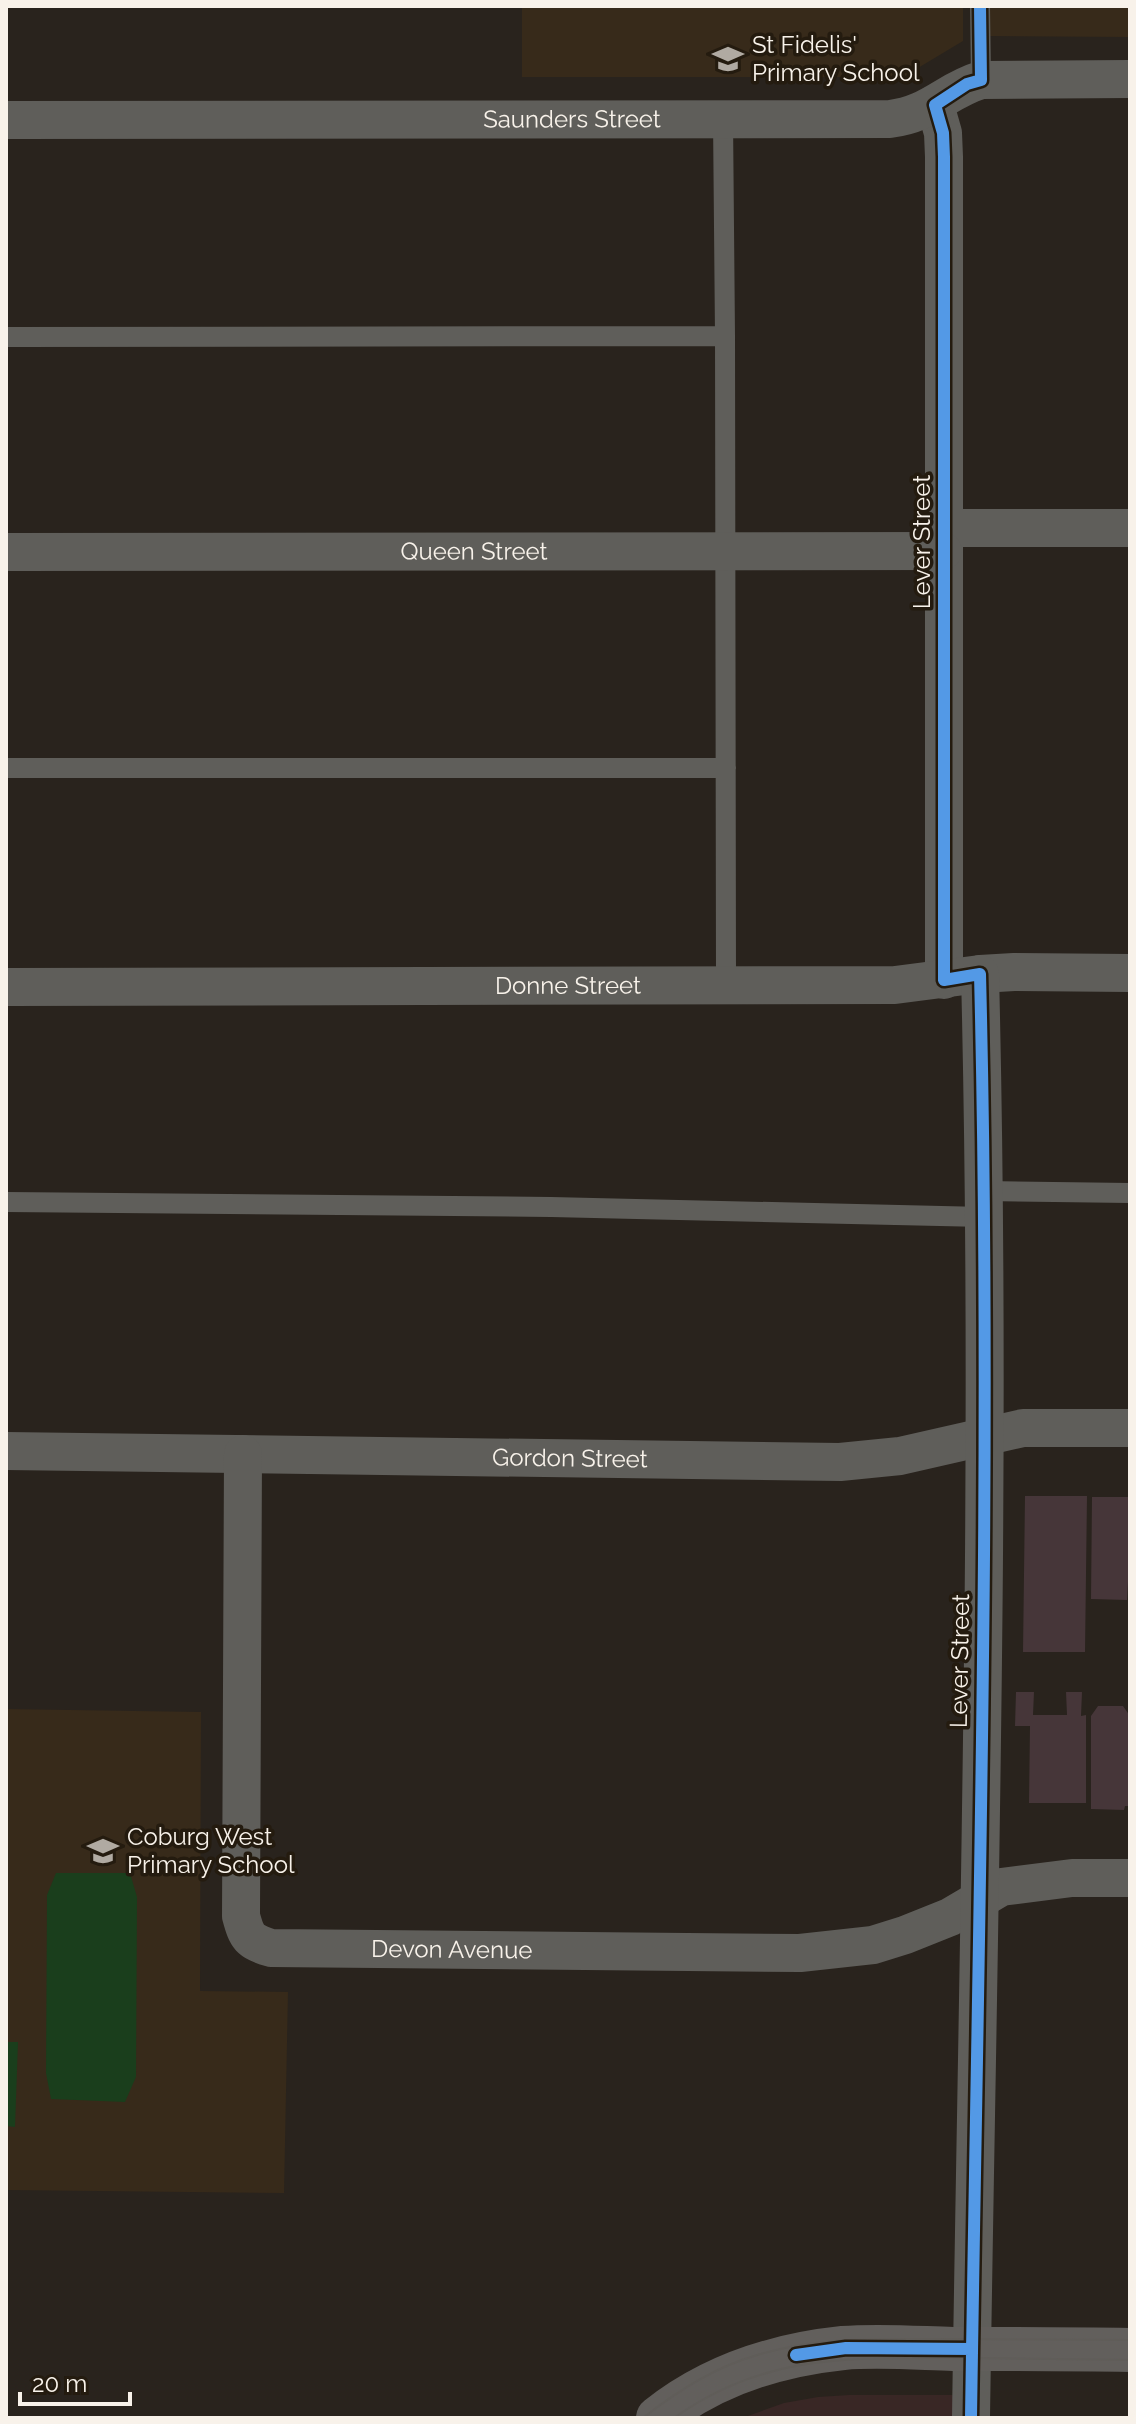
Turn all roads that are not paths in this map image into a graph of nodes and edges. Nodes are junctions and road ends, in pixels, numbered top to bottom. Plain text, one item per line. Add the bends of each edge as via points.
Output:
1 (980, 6) edge
2 (1130, 79) edge
3 (981, 80) junction
4 (935, 105) junction
5 (723, 118) junction
6 (6, 120) edge
7 (725, 336) junction
8 (6, 337) edge
9 (1130, 528) edge
10 (944, 539) junction
11 (727, 551) junction
12 (6, 552) edge
13 (6, 768) edge
14 (726, 768) junction
15 (1130, 973) edge
16 (962, 977) junction
17 (726, 985) junction
18 (6, 987) edge
19 (1130, 1193) edge
20 (6, 1202) edge
21 (984, 1204) junction
22 (1130, 1428) edge
23 (984, 1436) junction
24 (6, 1451) edge
25 (243, 1454) junction
26 (1130, 1878) edge
27 (980, 1900) junction
28 (972, 2349) junction
29 (1130, 2350) edge
30 (658, 2418) edge
31 (971, 2418) edge

1 - 3 lane
2 - 3 street, Saunders Street
3 - 4 street, Saunders Street
4 - 5 street, Saunders Street via 890,119
4 - 10 street, Lever Street via 944,157
5 - 6 street, Saunders Street
5 - 7 lane
7 - 8 lane
7 - 11 lane
9 - 10 street, Queen Street
10 - 11 street, Queen Street
10 - 16 street, Lever Street
11 - 12 street, Queen Street
11 - 14 lane
13 - 14 lane
14 - 17 lane
15 - 16 street, Donne Street
16 - 17 street, Donne Street via 895,985
16 - 21 street, Lever Street
17 - 18 street, Donne Street
19 - 21 lane
20 - 21 lane
21 - 23 street, Lever Street
22 - 23 street, Gordon Street via 1023,1428
23 - 25 street, Gordon Street via 900,1456 840,1462
23 - 27 street, Lever Street
24 - 25 street, Gordon Street
25 - 27 street, Devon Avenue via 241,1916 248,1938 271,1948 800,1953 873,1945 950,1917
26 - 27 street, Devon Avenue via 1072,1878 1001,1887
27 - 28 street, Lever Street
28 - 29 main road
28 - 30 main road via 846,2348 796,2355 712,2383
28 - 31 street, Lever Street

